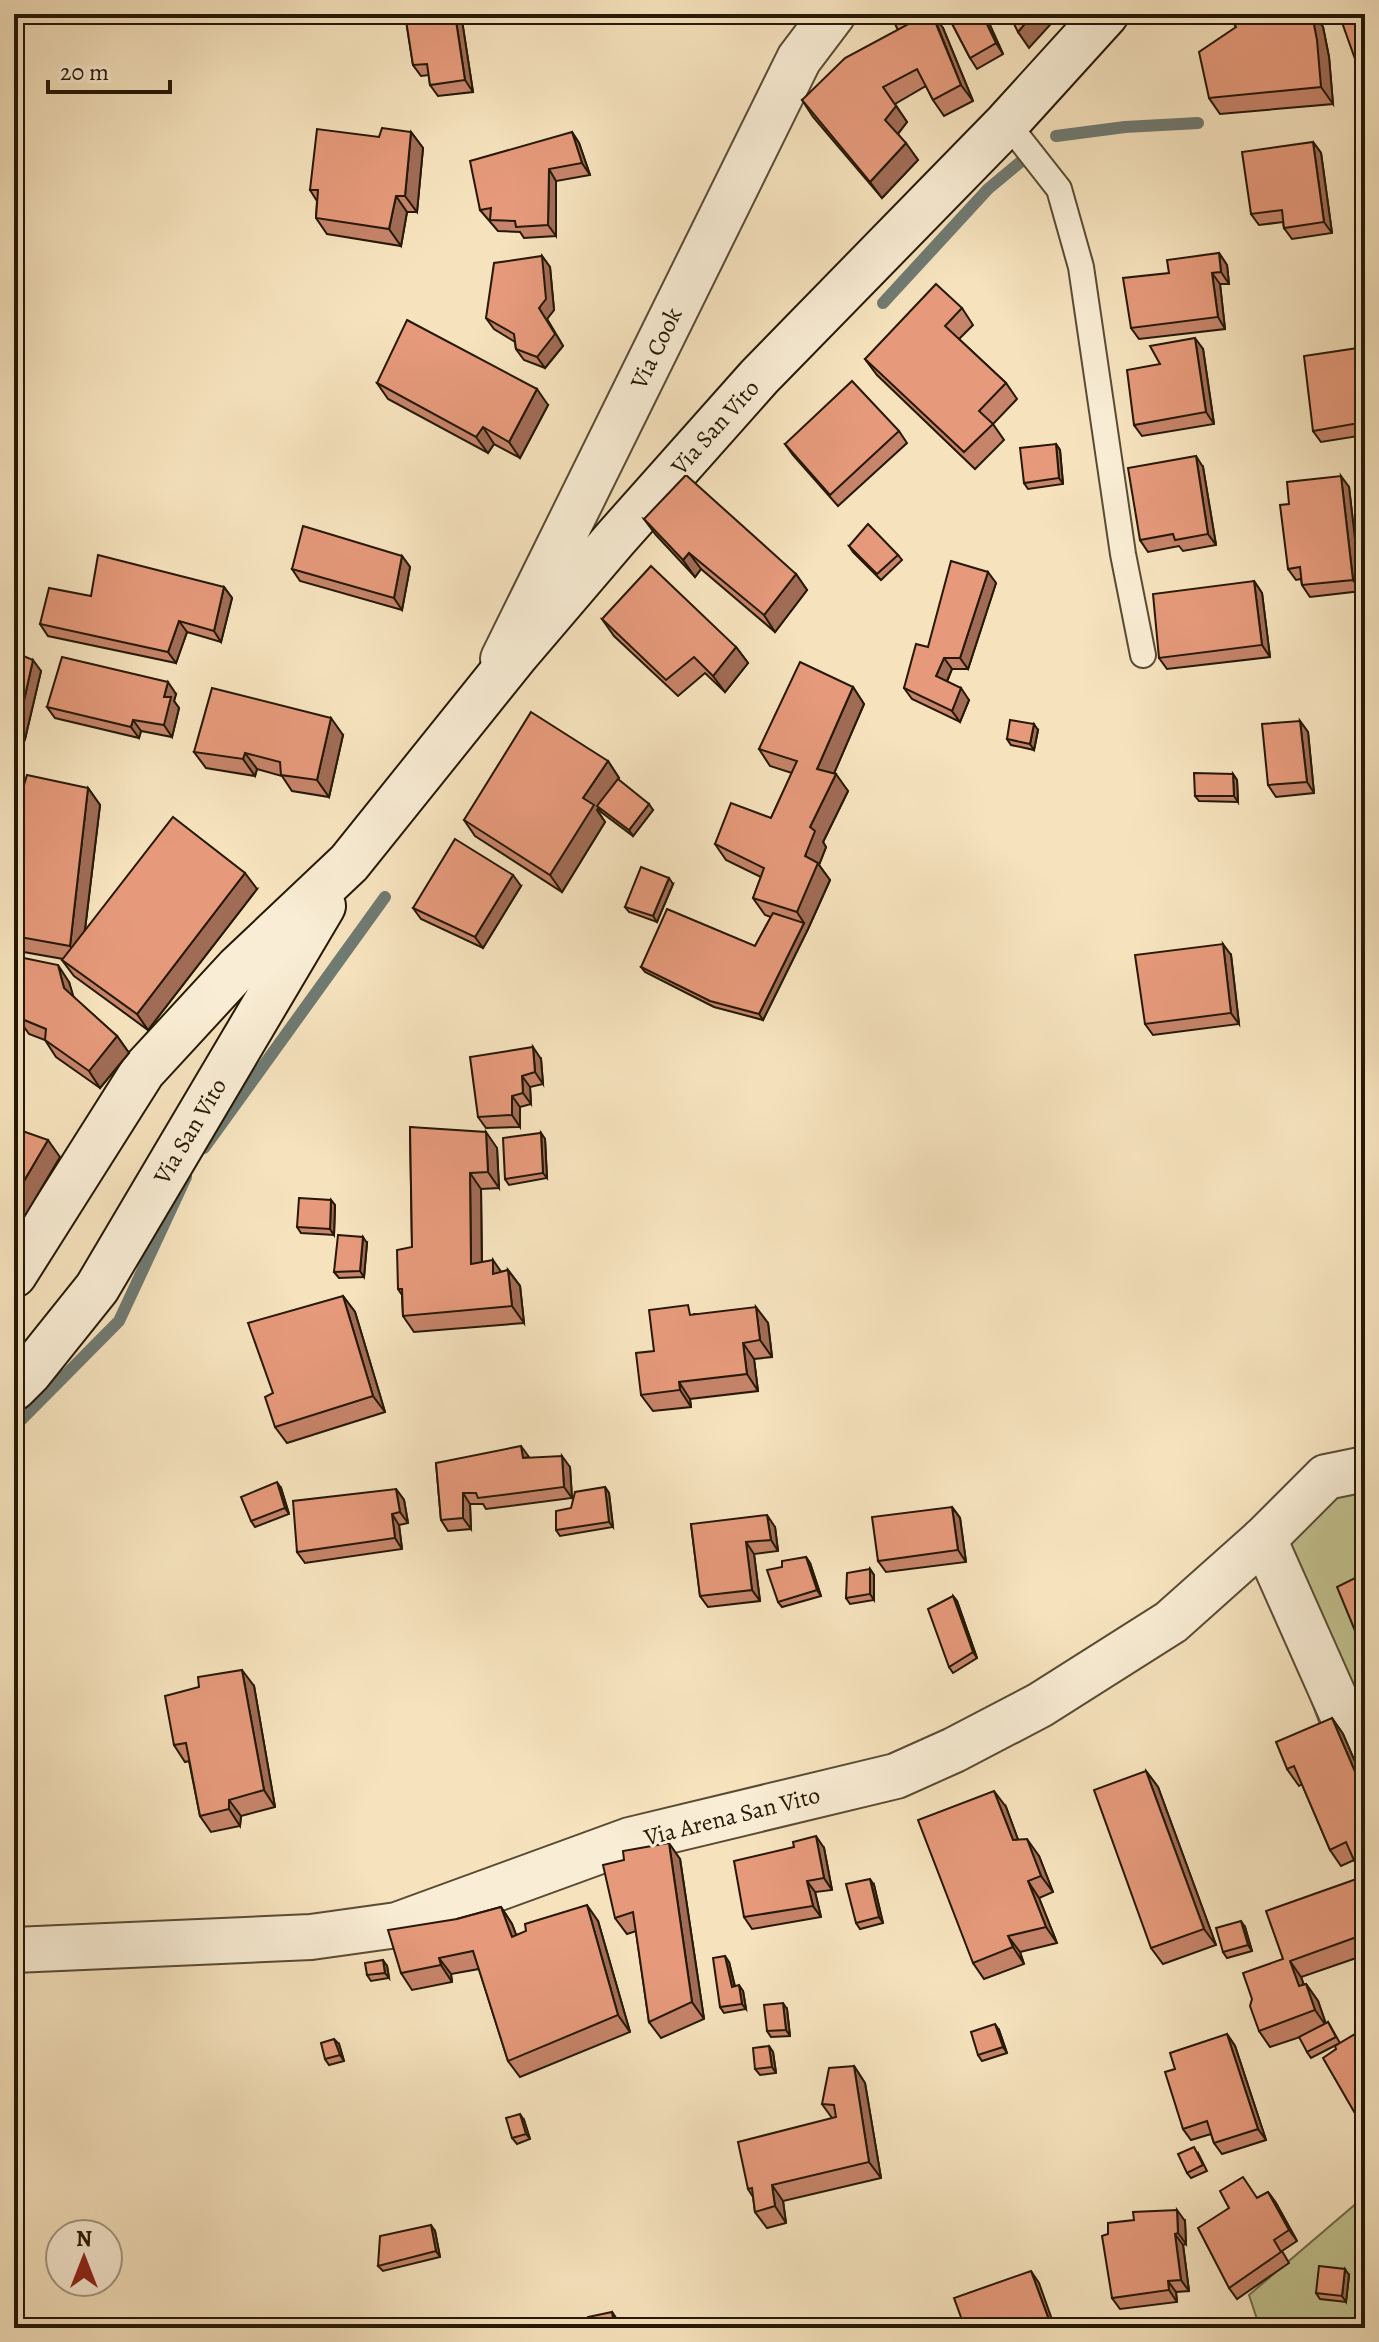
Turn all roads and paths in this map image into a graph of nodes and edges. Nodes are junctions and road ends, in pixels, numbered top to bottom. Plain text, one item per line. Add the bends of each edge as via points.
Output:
1 (833, 14) edge
2 (1106, 14) edge
3 (1007, 123) junction
4 (1143, 655) dead end
5 (489, 688) junction
6 (349, 863) junction
7 (14, 1275) edge
8 (14, 1388) edge
9 (1365, 1469) edge
10 (1264, 1539) junction
11 (1365, 1766) edge
12 (14, 1950) edge

1 - 5 street, Via Cook via 799,59
2 - 3 street, Via San Vito
3 - 4 lane via 1059,189 1081,267
3 - 5 street, Via San Vito via 759,377
5 - 6 street, Via San Vito
6 - 7 street, Via San Vito via 238,968 143,1071
6 - 8 street, Via San Vito via 97,1288
9 - 10 street, Via Arena San Vito via 1326,1477
10 - 11 street
10 - 12 street, Via Arena San Vito via 1171,1622 1040,1705 896,1776 630,1840 397,1925 311,1937

